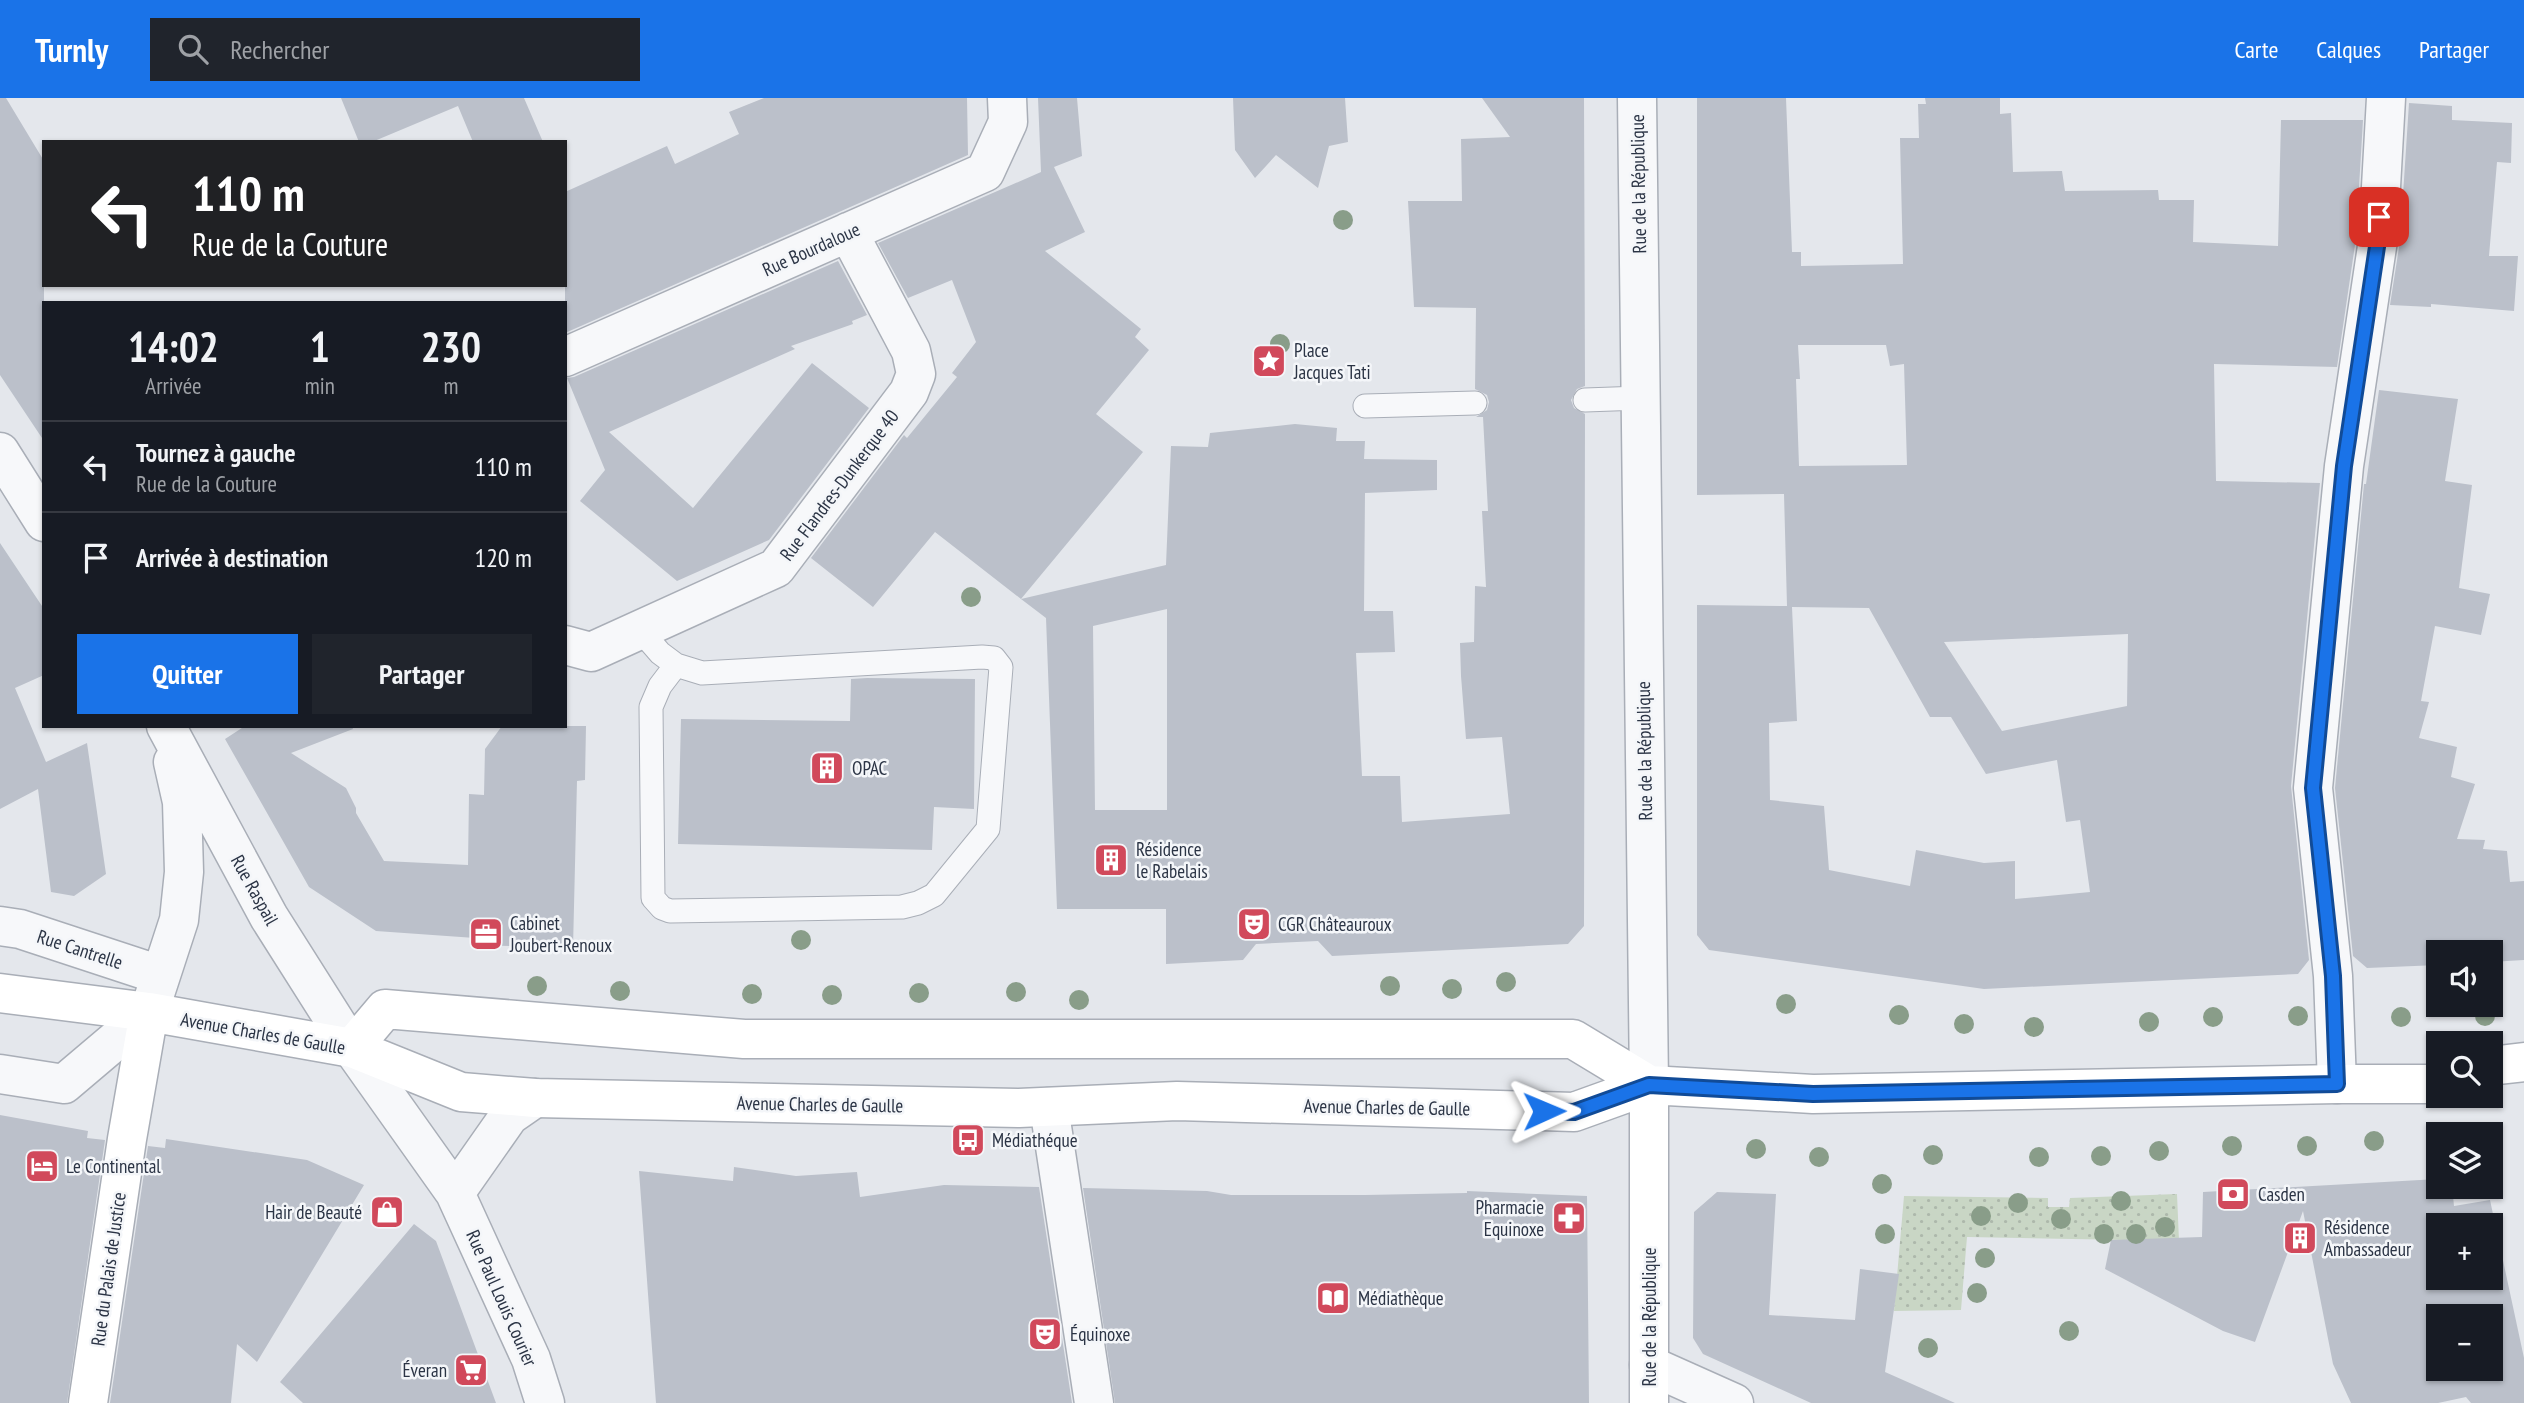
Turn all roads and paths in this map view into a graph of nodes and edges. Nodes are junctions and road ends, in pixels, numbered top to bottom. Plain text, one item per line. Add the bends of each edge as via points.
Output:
1 (1007, 98) edge
2 (1637, 98) edge
3 (2386, 98) edge
4 (848, 232) junction
5 (567, 356) edge
6 (1641, 398) junction
7 (1585, 400) dead end
8 (1475, 403) dead end
9 (1365, 406) dead end
10 (0, 452) edge
11 (42, 519) edge
12 (640, 630) junction
13 (567, 646) edge
14 (676, 665) junction
15 (165, 728) edge
16 (166, 728) edge
17 (0, 926) edge
18 (160, 975) junction
19 (0, 993) edge
20 (149, 1012) junction
21 (352, 1048) junction
22 (2524, 1062) edge
23 (2503, 1064) edge
24 (2426, 1073) edge
25 (0, 1074) edge
26 (2337, 1084) junction
27 (2426, 1084) edge
28 (2503, 1084) edge
29 (2524, 1084) edge
30 (1649, 1085) junction
31 (535, 1098) junction
32 (1049, 1107) junction
33 (455, 1193) junction
34 (1649, 1365) junction
35 (88, 1403) edge
36 (545, 1403) edge
37 (1094, 1403) edge
38 (1649, 1403) edge
39 (1734, 1403) edge

1 - 4 street, Rue Bourdaloue via 1009,122 985,172
2 - 6 street, Rue de la République
3 - 26 street via 2378,240 2344,466 2313,788 2333,976
4 - 5 street, Rue Bourdaloue
4 - 12 street, Rue Flandres-Dunkerque 40 via 911,351 916,374 909,392 776,568
6 - 7 lane
6 - 30 street, Rue de la République
8 - 9 lane
10 - 11 street
12 - 13 street, Rue Flandres-Dunkerque 40 via 591,652
12 - 14 lane
14 - 14 lane via 702,673 994,658 1001,667 988,828 934,895 918,904 662,908 653,898 651,707
15 - 18 street, Rue Raspail via 182,802 184,872 179,920
16 - 21 street, Rue Raspail via 269,918
17 - 18 street, Rue Cantrelle
18 - 20 street, Rue Raspail
19 - 20 main road, Avenue Charles de Gaulle
20 - 21 main road, Avenue Charles de Gaulle
20 - 25 street via 64,1084
20 - 35 main road, Rue du Palais de Justice
21 - 30 main road, Avenue Charles de Gaulle via 385,1009 744,1039 1573,1039
21 - 31 main road, Avenue Charles de Gaulle via 461,1092
21 - 33 street, Rue Paul Louis Courier
22 - 23 main road
24 - 26 main road, Avenue Charles de Gaulle
26 - 27 main road, Avenue Charles de Gaulle
26 - 30 main road, Avenue Charles de Gaulle via 1813,1094
28 - 29 main road
30 - 32 main road, Avenue Charles de Gaulle via 1574,1112 1177,1101
30 - 34 main road, Rue de la République
31 - 32 main road, Avenue Charles de Gaulle
31 - 33 street via 509,1116
32 - 37 street
33 - 36 street, Rue Paul Louis Courier via 531,1359
34 - 38 main road, Rue de la République
34 - 39 street

